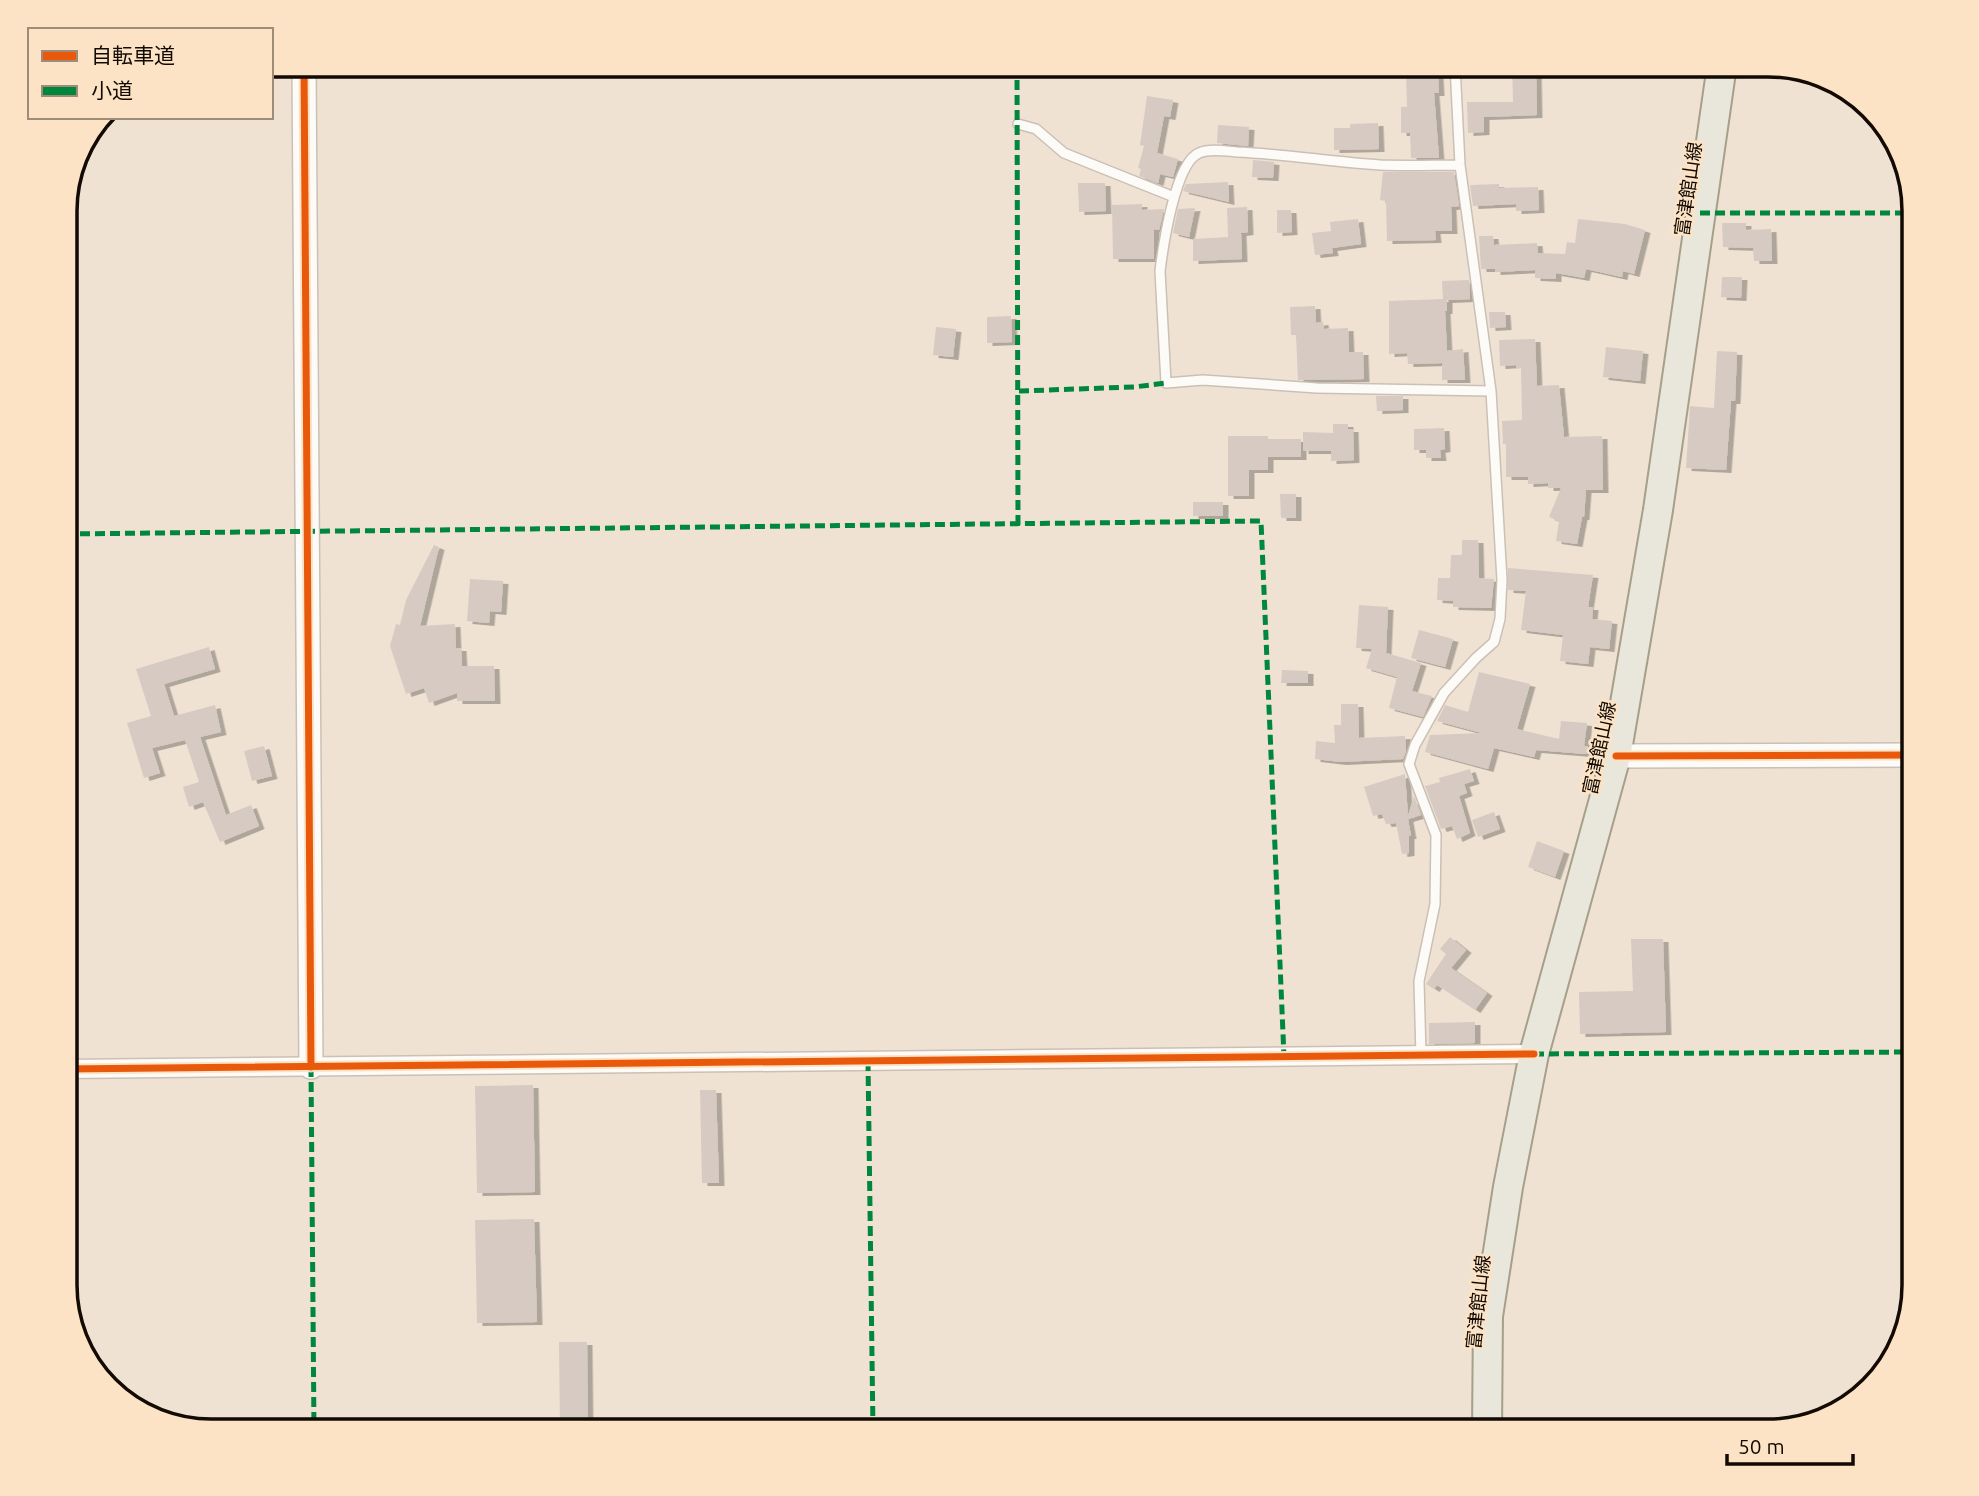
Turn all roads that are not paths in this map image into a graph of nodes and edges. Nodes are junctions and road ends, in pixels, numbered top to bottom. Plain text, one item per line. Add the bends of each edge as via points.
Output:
1 (304, 77) edge
2 (1456, 77) edge
3 (1721, 77) edge
4 (1018, 124) dead end
5 (1460, 165) junction
6 (1174, 197) junction
7 (1491, 391) junction
8 (1902, 755) edge
9 (1616, 757) junction
10 (1534, 1054) junction
11 (1421, 1056) junction
12 (311, 1067) junction
13 (77, 1069) edge
14 (1487, 1419) edge

1 - 12 street
2 - 5 lane
3 - 9 main road, 富津館山線 via 1658,510
4 - 6 lane via 1036,129 1064,153
5 - 6 lane via 1381,165 1214,151 1199,153 1191,161
5 - 7 lane
6 - 7 lane via 1160,271 1166,383 1203,380 1317,388
7 - 11 lane via 1502,580 1500,619 1494,642 1444,693 1409,764 1436,835 1435,904 1419,981
8 - 9 street
9 - 10 main road, 富津館山線
10 - 11 street
10 - 14 main road, 富津館山線 via 1488,1317
11 - 12 street
12 - 13 street

